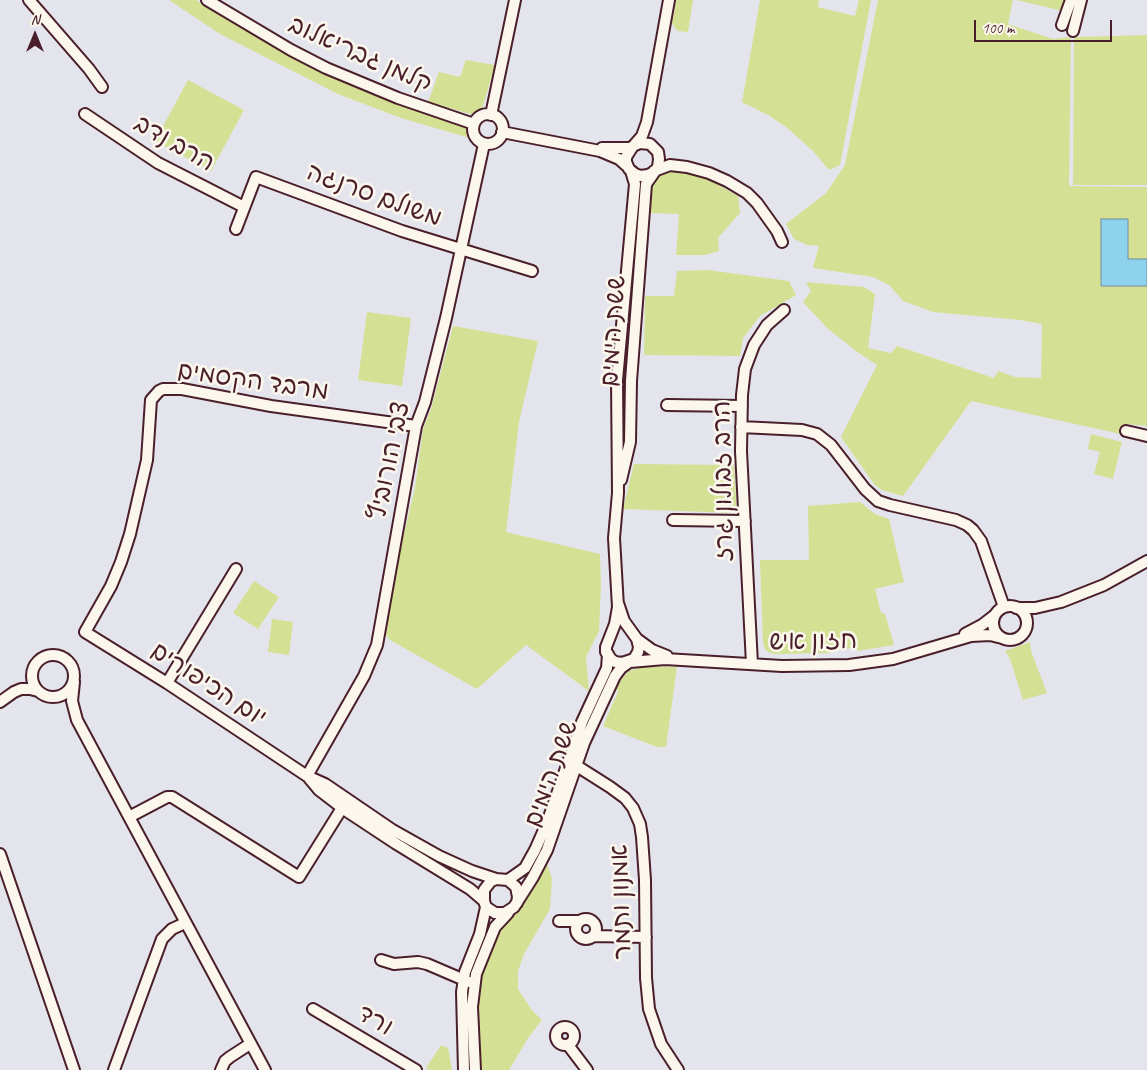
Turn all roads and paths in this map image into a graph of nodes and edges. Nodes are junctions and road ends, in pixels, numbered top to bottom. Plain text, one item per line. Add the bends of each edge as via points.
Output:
1 (29, 0) edge
2 (207, 0) edge
3 (515, 0) edge
4 (669, 0) edge
5 (1071, 0) edge
6 (1081, 0) edge
7 (1062, 25) dead end
8 (1072, 31) dead end
9 (102, 87) dead end
10 (85, 114) dead end
11 (649, 114) junction
12 (491, 115) junction
13 (474, 124) junction
14 (502, 132) junction
15 (484, 144) junction
16 (633, 146) junction
17 (586, 148) junction
18 (656, 150) junction
19 (679, 166) junction
20 (629, 169) junction
21 (653, 172) junction
22 (244, 207) junction
23 (236, 229) dead end
24 (782, 242) dead end
25 (461, 249) junction
26 (532, 271) dead end
27 (784, 310) dead end
28 (667, 405) dead end
29 (742, 406) junction
30 (416, 426) junction
31 (741, 427) junction
32 (1126, 431) dead end
33 (1147, 436) edge
34 (618, 493) junction
35 (673, 520) dead end
36 (745, 521) junction
37 (1147, 561) edge
38 (236, 569) dead end
39 (618, 603) junction
40 (1056, 604) junction
41 (1004, 607) junction
42 (1016, 608) junction
43 (996, 614) junction
44 (1026, 628) junction
45 (85, 632) joint
46 (635, 636) junction
47 (609, 637) junction
48 (1002, 638) junction
49 (944, 643) junction
50 (608, 654) junction
51 (680, 660) junction
52 (629, 662) junction
53 (752, 664) junction
54 (34, 666) junction
55 (74, 682) junction
56 (167, 683) junction
57 (38, 691) junction
58 (14, 692) junction
59 (50, 697) junction
60 (0, 702) edge
61 (78, 720) junction
62 (572, 763) junction
63 (307, 776) junction
64 (342, 808) junction
65 (129, 817) junction
66 (0, 854) edge
67 (496, 879) junction
68 (508, 880) junction
69 (517, 903) junction
70 (485, 904) junction
71 (510, 911) junction
72 (559, 921) dead end
73 (578, 921) junction
74 (185, 923) junction
75 (593, 936) junction
76 (646, 937) junction
77 (381, 960) dead end
78 (464, 981) junction
79 (474, 984) junction
80 (313, 1009) dead end
81 (250, 1044) junction
82 (568, 1045) dead end
83 (74, 1070) edge
84 (114, 1070) edge
85 (221, 1070) edge
86 (265, 1070) edge
87 (416, 1070) edge
88 (464, 1070) edge
89 (475, 1070) edge
90 (587, 1070) edge
91 (678, 1070) edge

1 - 9 street
2 - 13 street, קלמן גבריאלוב via 326,68 398,98
3 - 12 street
4 - 11 street
5 - 7 street
6 - 8 street
10 - 22 street, הרב נדב via 158,163
11 - 16 street via 642,136
11 - 18 street via 649,132
12 - 13 street via 479,117
12 - 14 street via 499,119
13 - 15 street via 474,134
14 - 15 street via 494,143
14 - 17 street
15 - 25 street, צבי הורוביץ
16 - 17 street
16 - 18 street via 645,143
16 - 20 street via 626,157
17 - 20 street via 612,155
18 - 19 street via 665,160
18 - 21 street via 659,162
19 - 21 street via 665,166
19 - 24 street via 709,173 746,193 764,212
20 - 21 street via 640,176
20 - 34 street, ששת הימים via 635,184 617,380
21 - 34 street, ששת הימים via 646,184 631,382 630,442
22 - 23 street, משולם סרנגה
22 - 25 street, משולם סרנגה via 256,177 402,231
25 - 26 street, משולם סרנגה
25 - 30 street, צבי הורוביץ via 425,402
27 - 29 street, הרב זבולון גרז via 766,325 750,352
28 - 29 street
29 - 31 street, הרב זבולון גרז
30 - 45 street, מרבד הקסמים via 271,406 182,389 159,391 151,400 147,460 130,534 111,586
30 - 63 street, צבי הורוביץ via 377,644 364,676
31 - 36 street, הרב זבולון גרז
31 - 41 street via 802,430 816,434 831,445 875,499 967,525 981,541
32 - 33 street
34 - 39 street, ששת הימים via 614,538
35 - 36 street
36 - 53 street, הרב זבולון גרז
37 - 40 street via 1104,585
38 - 56 street
39 - 46 street, ששת הימים via 624,621
39 - 47 street, ששת הימים
40 - 42 street
40 - 44 street via 1038,614
41 - 42 street
41 - 43 street
42 - 44 street via 1025,615
43 - 48 street via 993,626
43 - 49 street, חזון איש via 977,628
44 - 48 street via 1015,639
45 - 56 street, יום הכיפורים
46 - 47 street via 620,630
46 - 51 street, חזון איש via 657,652
46 - 52 street via 638,652
47 - 50 street via 606,644
48 - 49 street, חזון איש via 975,635
49 - 53 street, חזון איש via 873,662 819,666
50 - 52 street via 615,662
50 - 62 street, ששת הימים via 607,668 582,722
51 - 52 street, חזון איש via 660,658
51 - 53 street, חזון איש
52 - 62 street, ששת הימים via 614,678
54 - 55 street via 46,655 60,655 72,666
54 - 57 street via 32,679
54 - 58 street
55 - 59 street via 63,695
55 - 61 street via 72,700
56 - 63 street, יום הכיפורים
57 - 58 street via 30,688
57 - 59 street
58 - 60 street
59 - 61 street via 67,707
61 - 65 street
62 - 68 street, ששת הימים via 530,862
62 - 69 street, ששת הימים via 539,868
62 - 76 street, אמנון ותמר via 625,798 640,824
63 - 64 street, יום הכיפורים
63 - 67 street, יום הכיפורים via 325,784 412,841 472,871
64 - 65 street via 299,877 172,797
64 - 70 street, יום הכיפורים via 470,888
65 - 74 street
66 - 83 street
67 - 68 street
67 - 70 street via 484,890
68 - 69 street via 516,887
69 - 71 street
70 - 71 street via 495,913
70 - 78 street via 480,934
71 - 79 street via 493,932
72 - 73 street
73 - 75 street via 575,927 578,935 586,939
73 - 75 street via 587,918 593,921 596,927
74 - 81 street
74 - 84 street via 162,939
75 - 76 street
76 - 91 street, אמנון ותמר via 649,1008 660,1044
77 - 78 street via 394,964 427,964
78 - 79 street
78 - 88 street via 461,1007
79 - 89 street
80 - 87 street, ורד
81 - 85 street via 230,1057
81 - 86 street
82 - 90 street

